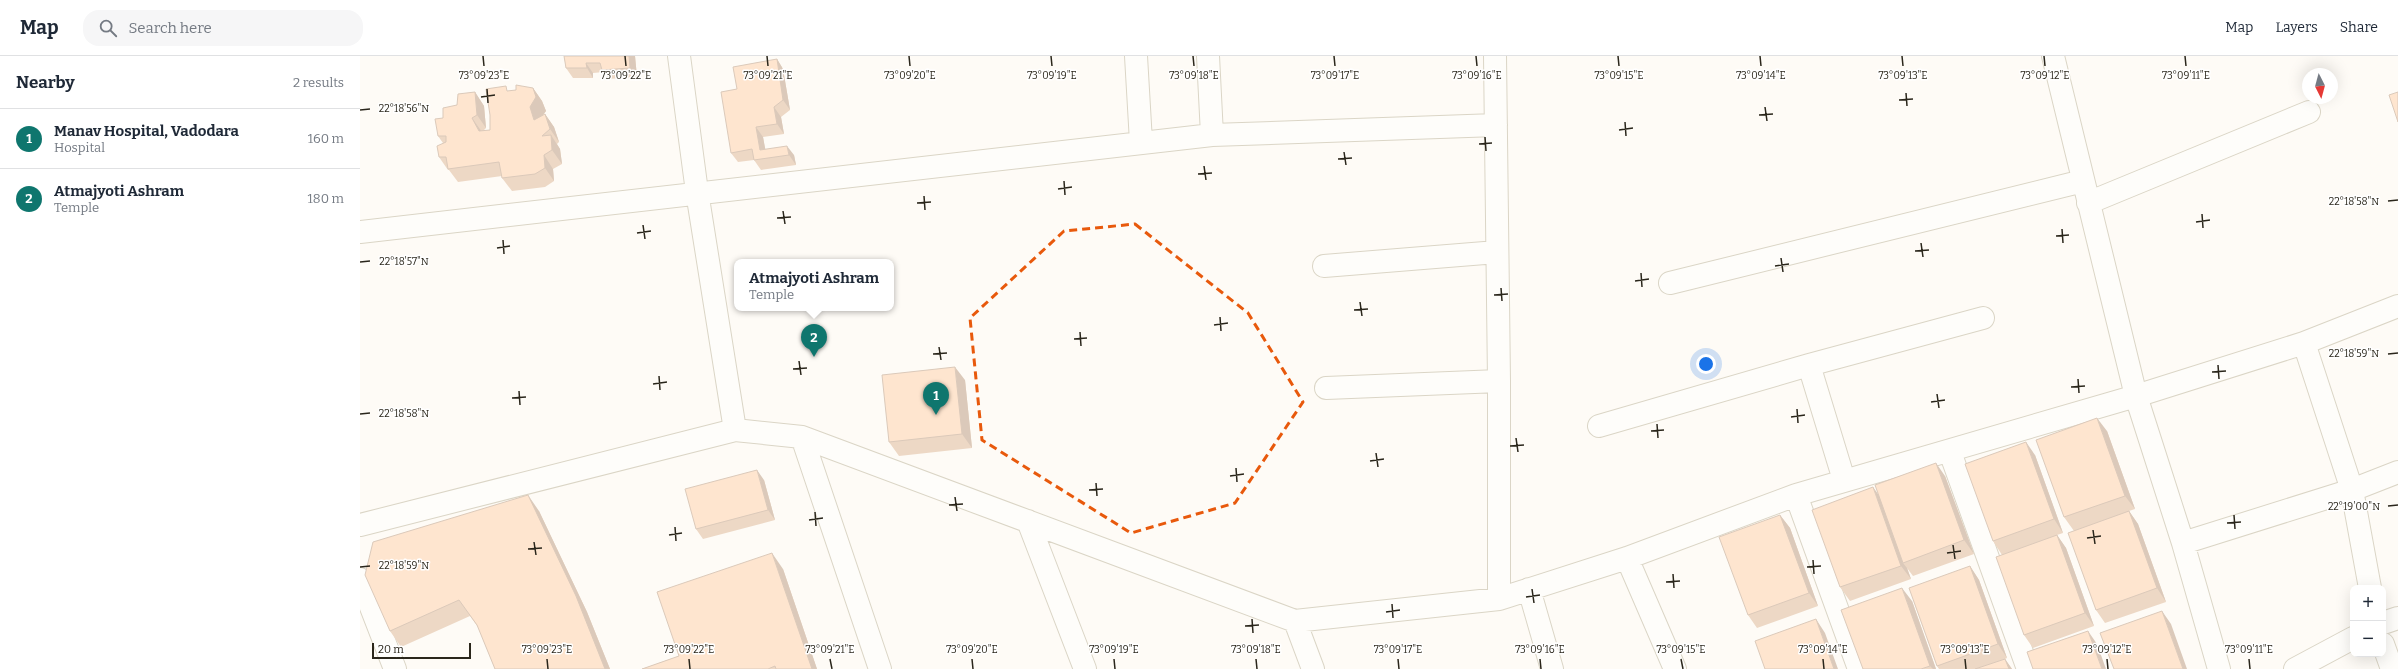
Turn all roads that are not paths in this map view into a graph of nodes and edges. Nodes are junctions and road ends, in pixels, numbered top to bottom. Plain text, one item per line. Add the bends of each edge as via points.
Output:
1 (679, 56) edge
2 (1136, 56) edge
3 (1208, 56) edge
4 (1494, 56) edge
5 (2053, 56) edge
6 (2309, 112) dead end
7 (1496, 125) junction
8 (1212, 134) junction
9 (1141, 142) junction
10 (2083, 181) junction
11 (697, 192) junction
12 (2088, 203) junction
13 (360, 232) edge
14 (1497, 252) junction
15 (1324, 266) dead end
16 (1670, 283) dead end
17 (2398, 306) edge
18 (1984, 318) dead end
19 (2304, 343) junction
20 (1809, 365) junction
21 (1499, 381) junction
22 (1326, 388) dead end
23 (2136, 396) junction
24 (1599, 426) dead end
25 (735, 430) junction
26 (802, 437) junction
27 (1950, 452) junction
28 (2398, 472) edge
29 (1844, 480) junction
30 (2352, 490) junction
31 (1796, 495) junction
32 (1028, 521) junction
33 (360, 525) edge
34 (2183, 543) junction
35 (1627, 558) junction
36 (360, 579) edge
37 (2369, 585) edge
38 (1529, 589) junction
39 (1499, 599) junction
40 (2398, 618) edge
41 (1295, 621) junction
42 (2386, 622) edge
43 (2350, 640) edge
44 (2386, 652) edge
45 (395, 669) edge
46 (880, 669) edge
47 (1085, 669) edge
48 (1311, 669) edge
49 (1552, 669) edge
50 (1675, 669) edge
51 (1859, 669) edge
52 (2028, 669) edge
53 (2220, 669) edge
54 (2296, 669) edge
55 (2392, 669) edge

1 - 11 street
2 - 9 street
3 - 8 street
4 - 7 street
5 - 10 street
6 - 12 street
7 - 8 street
7 - 14 street
8 - 9 street
9 - 11 street
10 - 12 street
10 - 16 street
11 - 13 street
11 - 25 street
12 - 23 street
14 - 15 street
14 - 21 street
17 - 19 street
18 - 20 street
19 - 23 street
19 - 30 street
20 - 24 street
20 - 29 street
21 - 22 street
21 - 39 street
23 - 27 street
23 - 34 street
25 - 26 street
25 - 33 street
26 - 32 street
26 - 46 street
27 - 29 street
27 - 52 street
28 - 30 street
29 - 31 street
30 - 34 street
30 - 37 street
31 - 35 street
31 - 51 street
32 - 41 street
32 - 47 street
34 - 53 street
35 - 38 street
35 - 50 street
36 - 45 street
38 - 39 street
38 - 49 street
39 - 41 street
40 - 42 street
41 - 48 street
43 - 54 street
44 - 55 street

